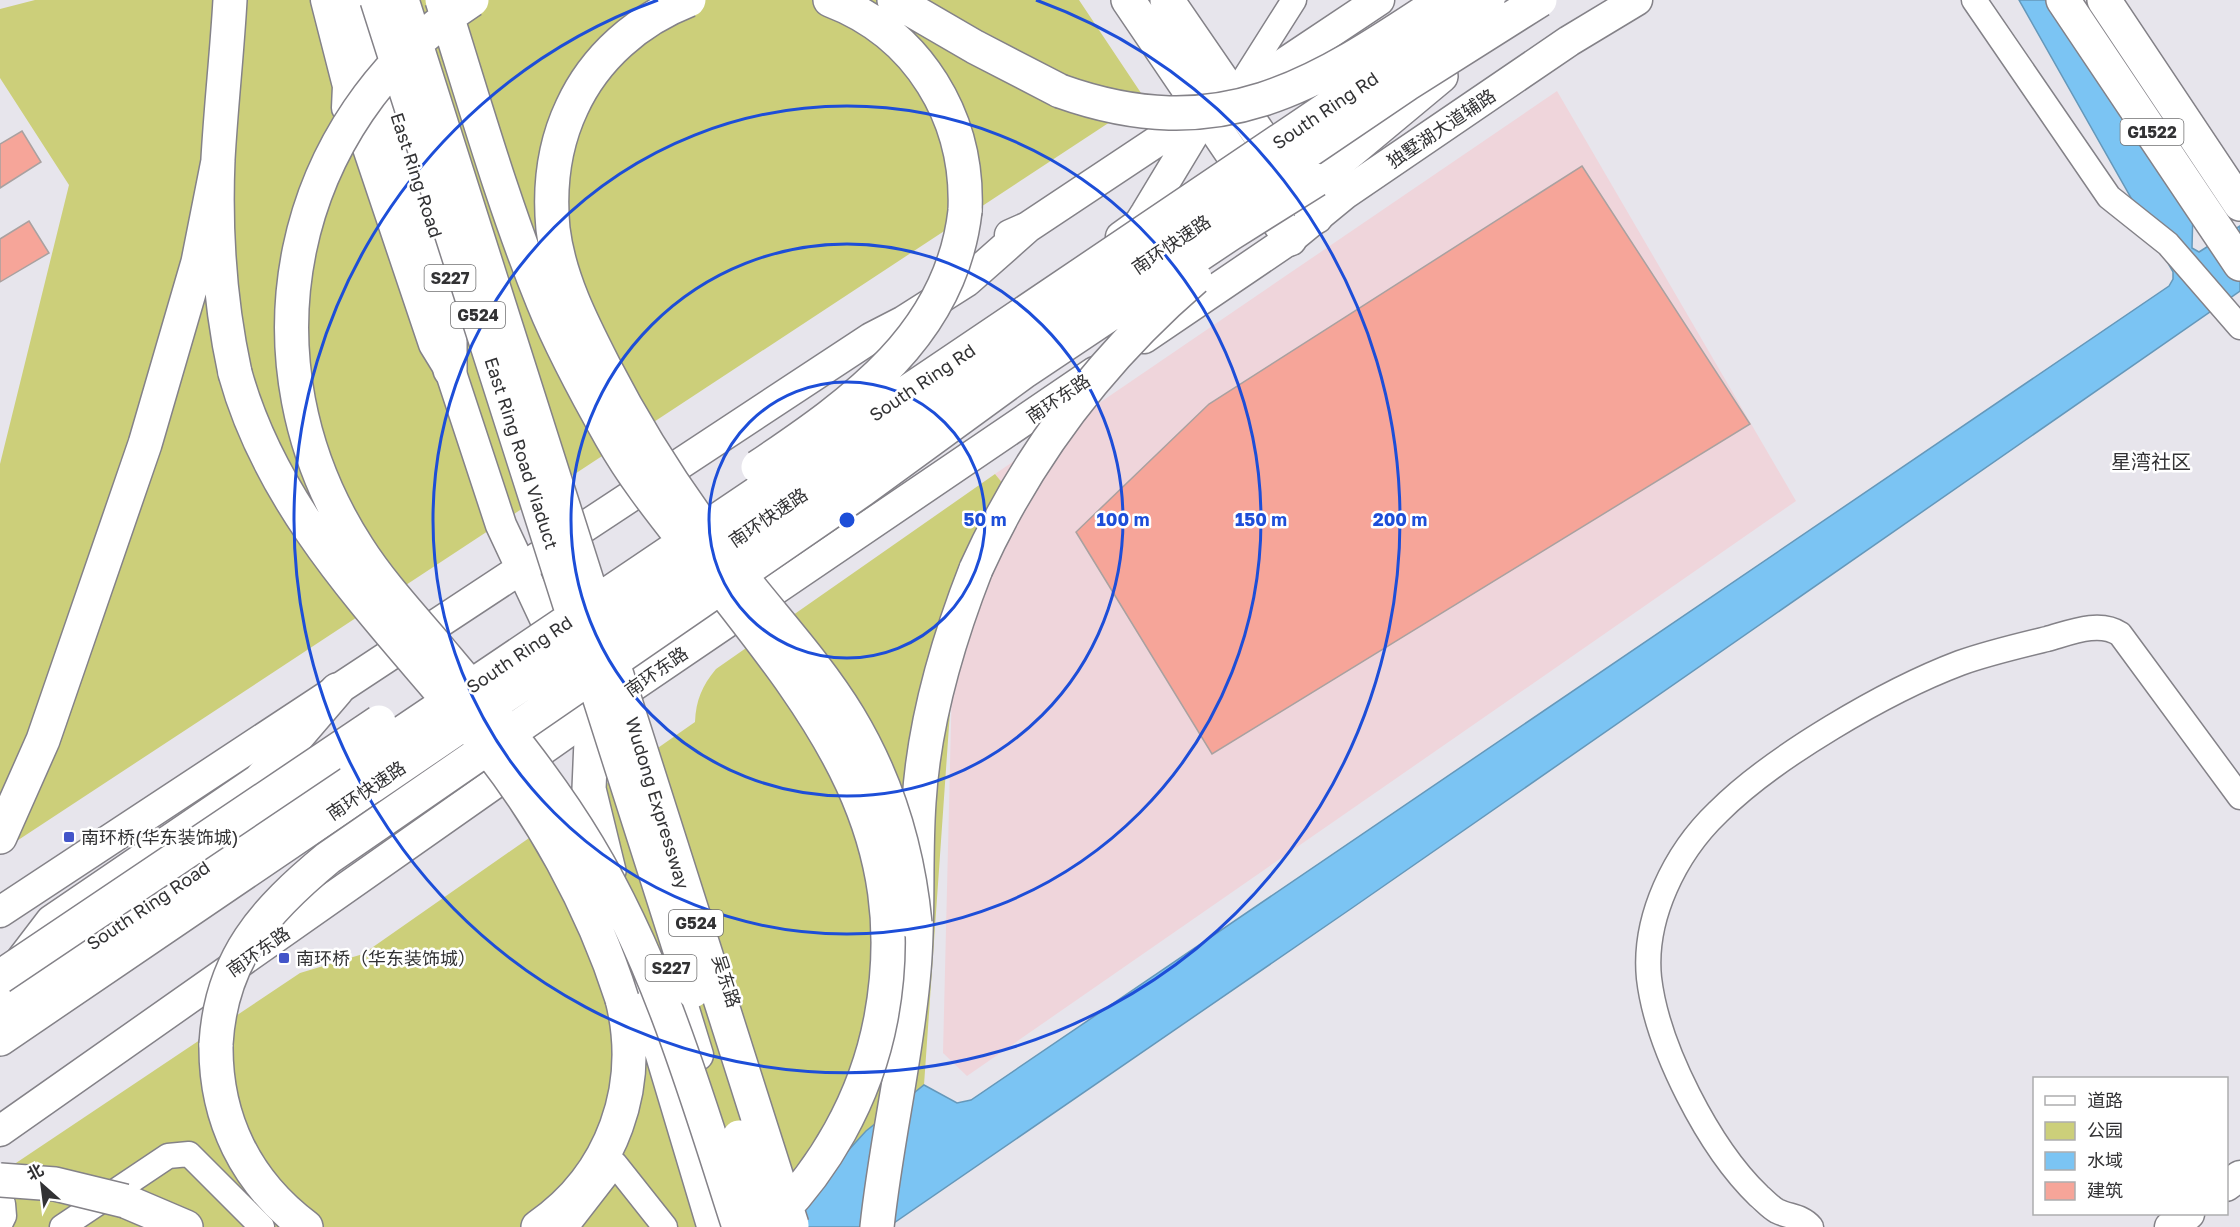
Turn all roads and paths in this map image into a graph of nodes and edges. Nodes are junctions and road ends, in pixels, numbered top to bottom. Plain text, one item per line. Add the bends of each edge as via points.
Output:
1 (230, 0) edge
2 (326, 0) edge
3 (345, 0) edge
4 (362, 0) edge
5 (377, 0) edge
6 (402, 0) edge
7 (414, 0) edge
8 (442, 0) edge
9 (472, 0) edge
10 (689, 0) edge
11 (830, 0) edge
12 (894, 0) edge
13 (937, 0) edge
14 (1128, 0) edge
15 (1167, 0) edge
16 (1294, 0) edge
17 (1379, 0) edge
18 (1443, 0) edge
19 (1540, 0) edge
20 (1625, 0) edge
21 (1637, 0) edge
22 (1974, 0) edge
23 (2063, 0) edge
24 (2104, 0) edge
25 (1496, 12) edge
26 (1569, 41) junction
27 (1036, 80) junction
28 (1232, 98) junction
29 (1205, 115) junction
30 (218, 161) junction
31 (1316, 180) junction
32 (2240, 204) edge
33 (1316, 217) junction
34 (1290, 240) junction
35 (2240, 264) edge
36 (2240, 327) edge
37 (450, 370) junction
38 (583, 528) junction
39 (530, 563) junction
40 (601, 585) junction
41 (579, 621) junction
42 (633, 686) junction
43 (337, 690) junction
44 (592, 717) junction
45 (2240, 798) edge
46 (0, 837) edge
47 (0, 912) edge
48 (915, 923) junction
49 (18, 990) edge
50 (0, 1005) edge
51 (0, 1038) edge
52 (0, 1131) edge
53 (0, 1180) edge
54 (2188, 1215) edge
55 (755, 1225) edge
56 (62, 1227) edge
57 (186, 1227) edge
58 (262, 1227) edge
59 (306, 1227) edge
60 (538, 1227) edge
61 (566, 1227) edge
62 (665, 1227) edge
63 (714, 1227) edge
64 (792, 1227) edge
65 (806, 1227) edge
66 (877, 1227) edge
67 (1811, 1227) edge
68 (2170, 1227) edge

1 - 30 highway
2 - 37 main road via 348,86 347,108 362,130 434,344
3 - 37 highway via 450,339
4 - 39 main road, East Ring Road / S227
5 - 41 highway, East Ring Road Viaduct / G524, bridge
6 - 41 highway, East Ring Road Viaduct / G524, bridge
7 - 38 main road, S227
8 - 55 highway, bridge via 502,188 542,301 566,354 616,447 644,489 823,725 857,792 875,841 885,894 888,948 884,1002 872,1055 853,1106 827,1154 794,1197
9 - 55 highway, bridge via 425,34 385,74 356,113 320,176 302,242 293,309 294,355 304,422 326,487 357,547 526,755 570,817 618,898
10 - 48 highway, bridge via 649,20 615,46 592,72 574,102 561,134 554,168 552,214 560,261 587,334 656,459 738,573 827,683 861,738 900,838
11 - 49 highway, bridge via 885,30 922,66 948,110 963,160 966,194 962,246 938,300 898,356 852,399 764,463
12 - 27 highway
13 - 27 highway
14 - 29 highway
15 - 28 highway
16 - 28 street
17 - 28 main road
18 - 27 highway, bridge via 1322,77 1244,105 1182,112 1140,111 1080,98
19 - 25 highway, bridge
20 - 26 main road, 独墅湖大道辅路
21 - 26 main road, 独墅湖大道辅路
22 - 36 street via 2109,197 2168,244
23 - 35 highway, G1522
24 - 32 highway, G1522
25 - 31 highway, bridge
25 - 49 highway, South Ring Rd, bridge
26 - 33 main road, 独墅湖大道辅路
28 - 29 main road
28 - 33 highway
29 - 34 highway
29 - 38 main road via 1165,136 916,295 871,338
29 - 40 main road via 1139,224
30 - 46 highway via 198,262 146,444 43,740
30 - 60 highway, bridge via 220,269 227,338 243,400 262,446 334,564 479,737 536,820 595,926 622,999 630,1066 615,1134 583,1186
31 - 48 highway, bridge via 1171,299 1121,349 1059,426 1005,508 962,606 940,677 919,802
31 - 59 highway, bridge via 1025,371 862,490 387,814 327,858 276,903 250,936 230,974 219,1016 217,1075 226,1120 245,1161 272,1198
33 - 34 main road, 南环东路
34 - 42 main road, 南环东路
37 - 39 main road via 501,525
38 - 39 main road
38 - 40 main road, 吴东路 / S227
39 - 41 main road, S227
39 - 43 main road
39 - 44 main road
40 - 41 main road
40 - 42 main road, 吴东路 / S227
41 - 44 main road, S227
41 - 55 highway, Wudong Expressway / G524, bridge
41 - 64 highway, Wudong Expressway / G524, bridge
42 - 44 main road, 南环东路
42 - 65 main road, 吴东路 / S227
43 - 47 main road
43 - 49 highway via 259,781 52,922
44 - 52 main road, 南环东路
44 - 55 main road, S227
44 - 63 highway via 589,789 594,819
45 - 67 street via 2120,634 2100,627 1997,651 1918,681 1798,751 1717,812 1684,852 1656,915 1649,963 1655,1011 1673,1064 1722,1148 1765,1202
48 - 66 highway via 908,1027
49 - 50 highway, South Ring Rd
49 - 51 highway
53 - 57 highway, bridge via 96,1192
54 - 68 main road
56 - 58 street via 168,1156 189,1155
61 - 62 street via 615,1164

